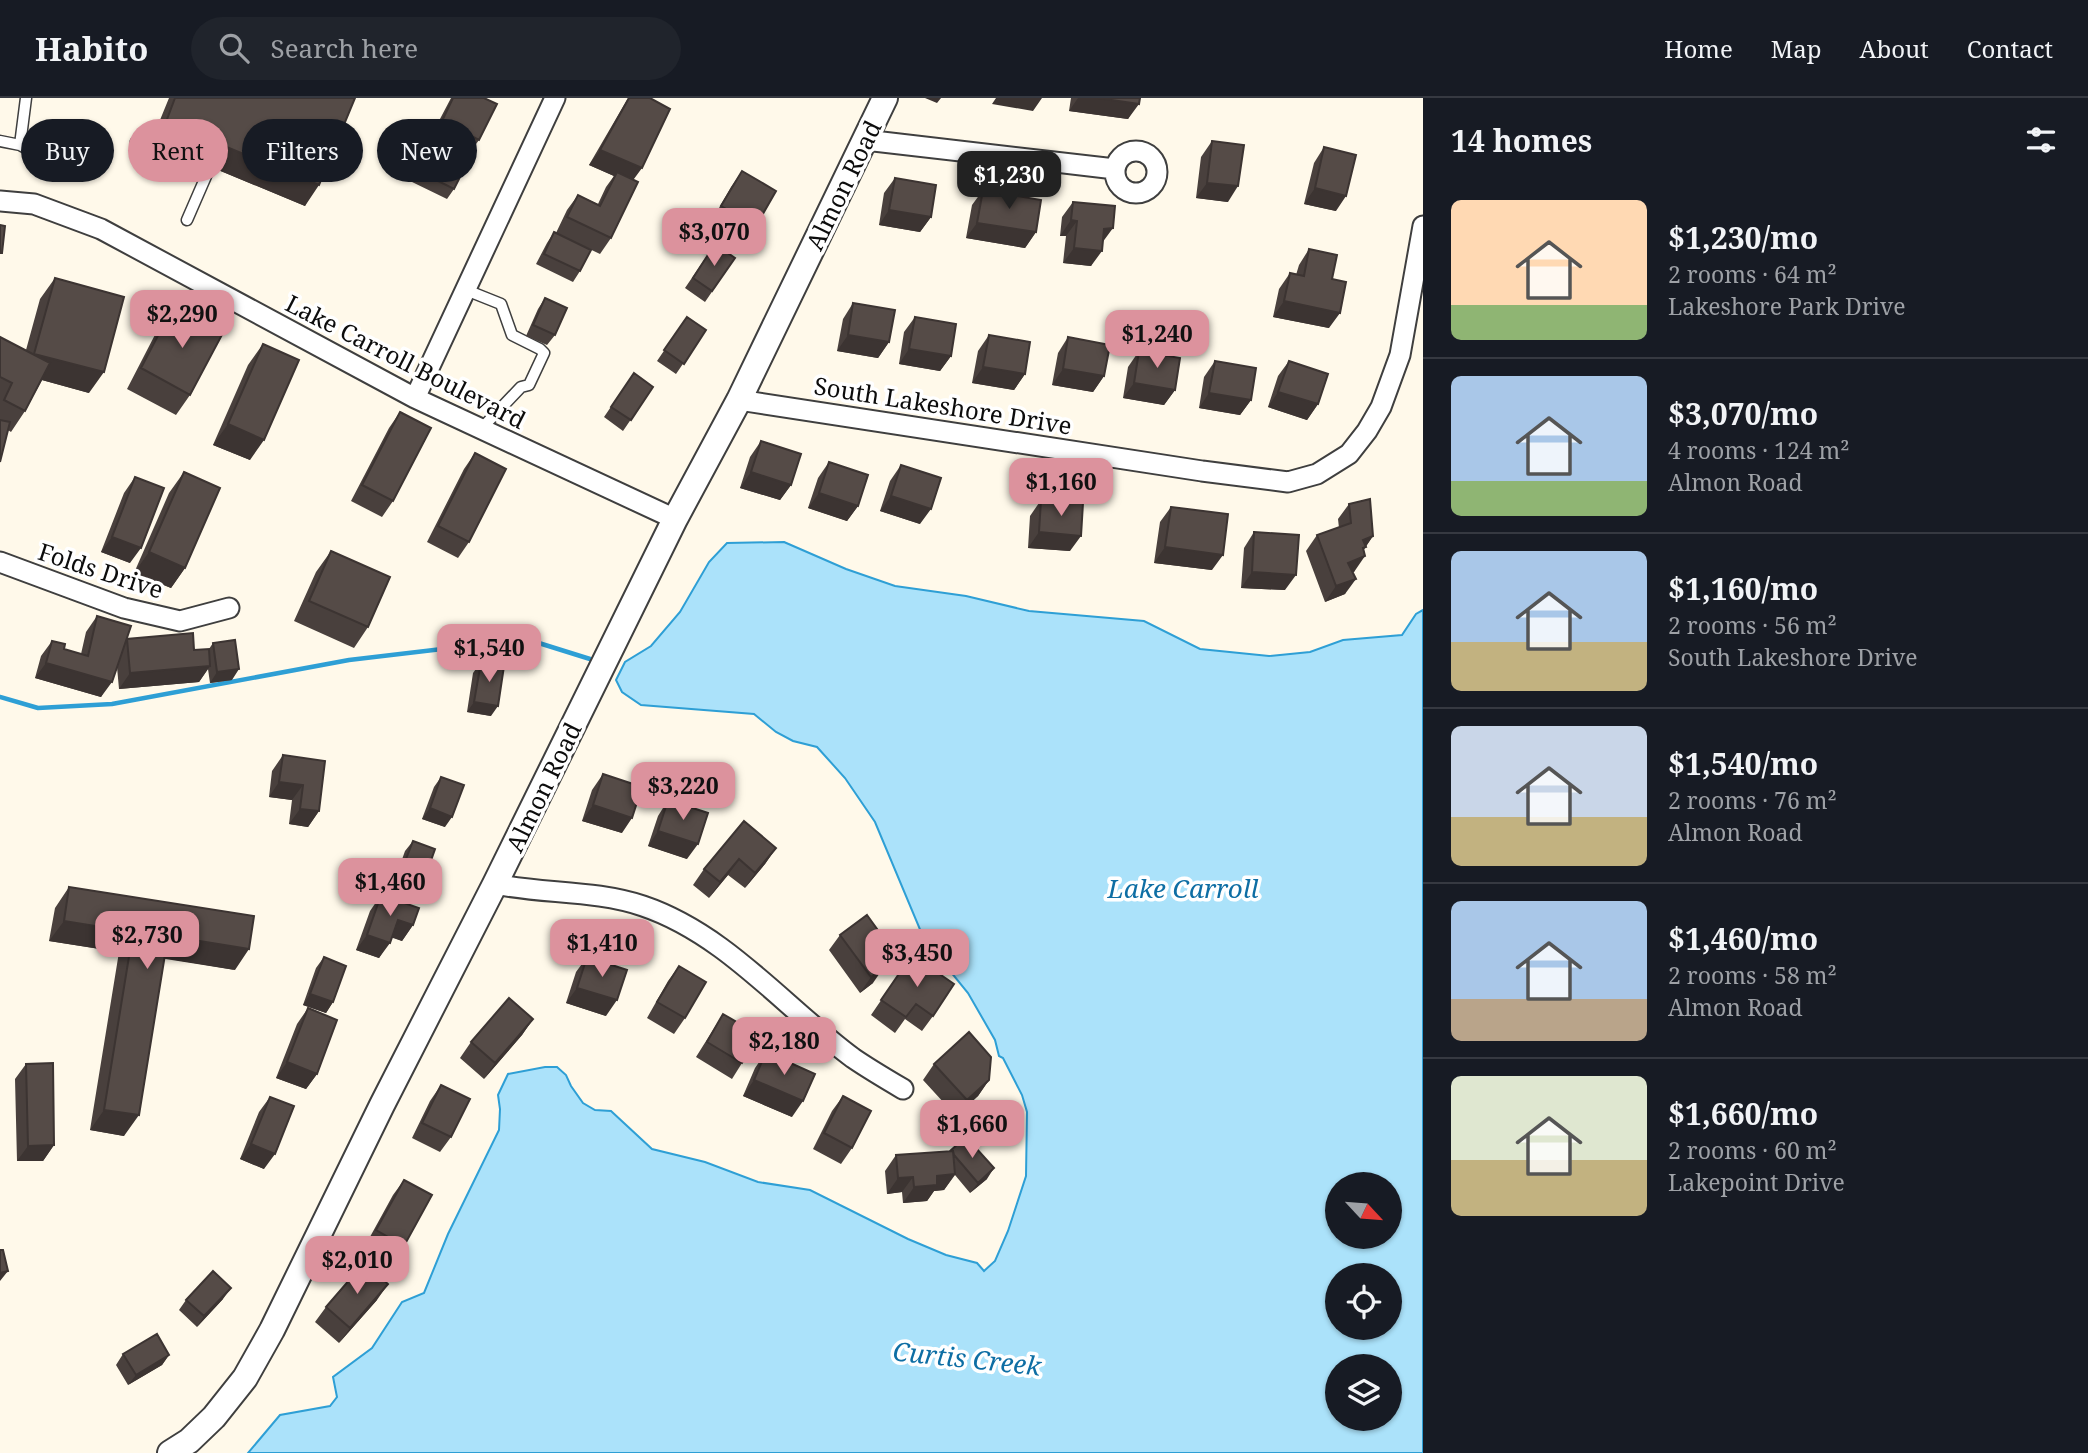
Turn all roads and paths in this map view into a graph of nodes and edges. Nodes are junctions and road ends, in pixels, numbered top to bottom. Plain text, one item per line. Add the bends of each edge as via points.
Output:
1 (26, 98) edge
2 (555, 98) edge
3 (885, 98) edge
4 (865, 140) junction
5 (0, 141) edge
6 (20, 145) joint
7 (1115, 169) dead end
8 (204, 182) edge
9 (0, 201) edge
10 (187, 220) dead end
11 (1423, 226) edge
12 (466, 289) junction
13 (415, 398) junction
14 (739, 400) junction
15 (481, 429) junction
16 (675, 519) junction
17 (0, 562) edge
18 (229, 608) dead end
19 (495, 884) junction
20 (903, 1090) dead end
21 (170, 1453) edge

1 - 6 lane
2 - 12 street
3 - 4 street, Almon Road
4 - 7 street
4 - 14 street, Almon Road
5 - 6 lane
8 - 10 lane
9 - 13 street, Lake Carroll Boulevard via 34,204 101,229
11 - 14 street, South Lakeshore Drive via 1400,355 1381,407 1349,454 1317,474 1288,482
12 - 13 street
12 - 15 lane via 501,304 512,335 544,353 529,385 521,387
13 - 15 street, Lake Carroll Boulevard
14 - 16 street, Almon Road
15 - 16 street, Lake Carroll Boulevard
16 - 19 street, Almon Road
17 - 18 street, Folds Drive via 124,608 180,621
19 - 20 street via 600,897 674,918 730,954 853,1057
19 - 21 street, Almon Road via 245,1378 214,1417

